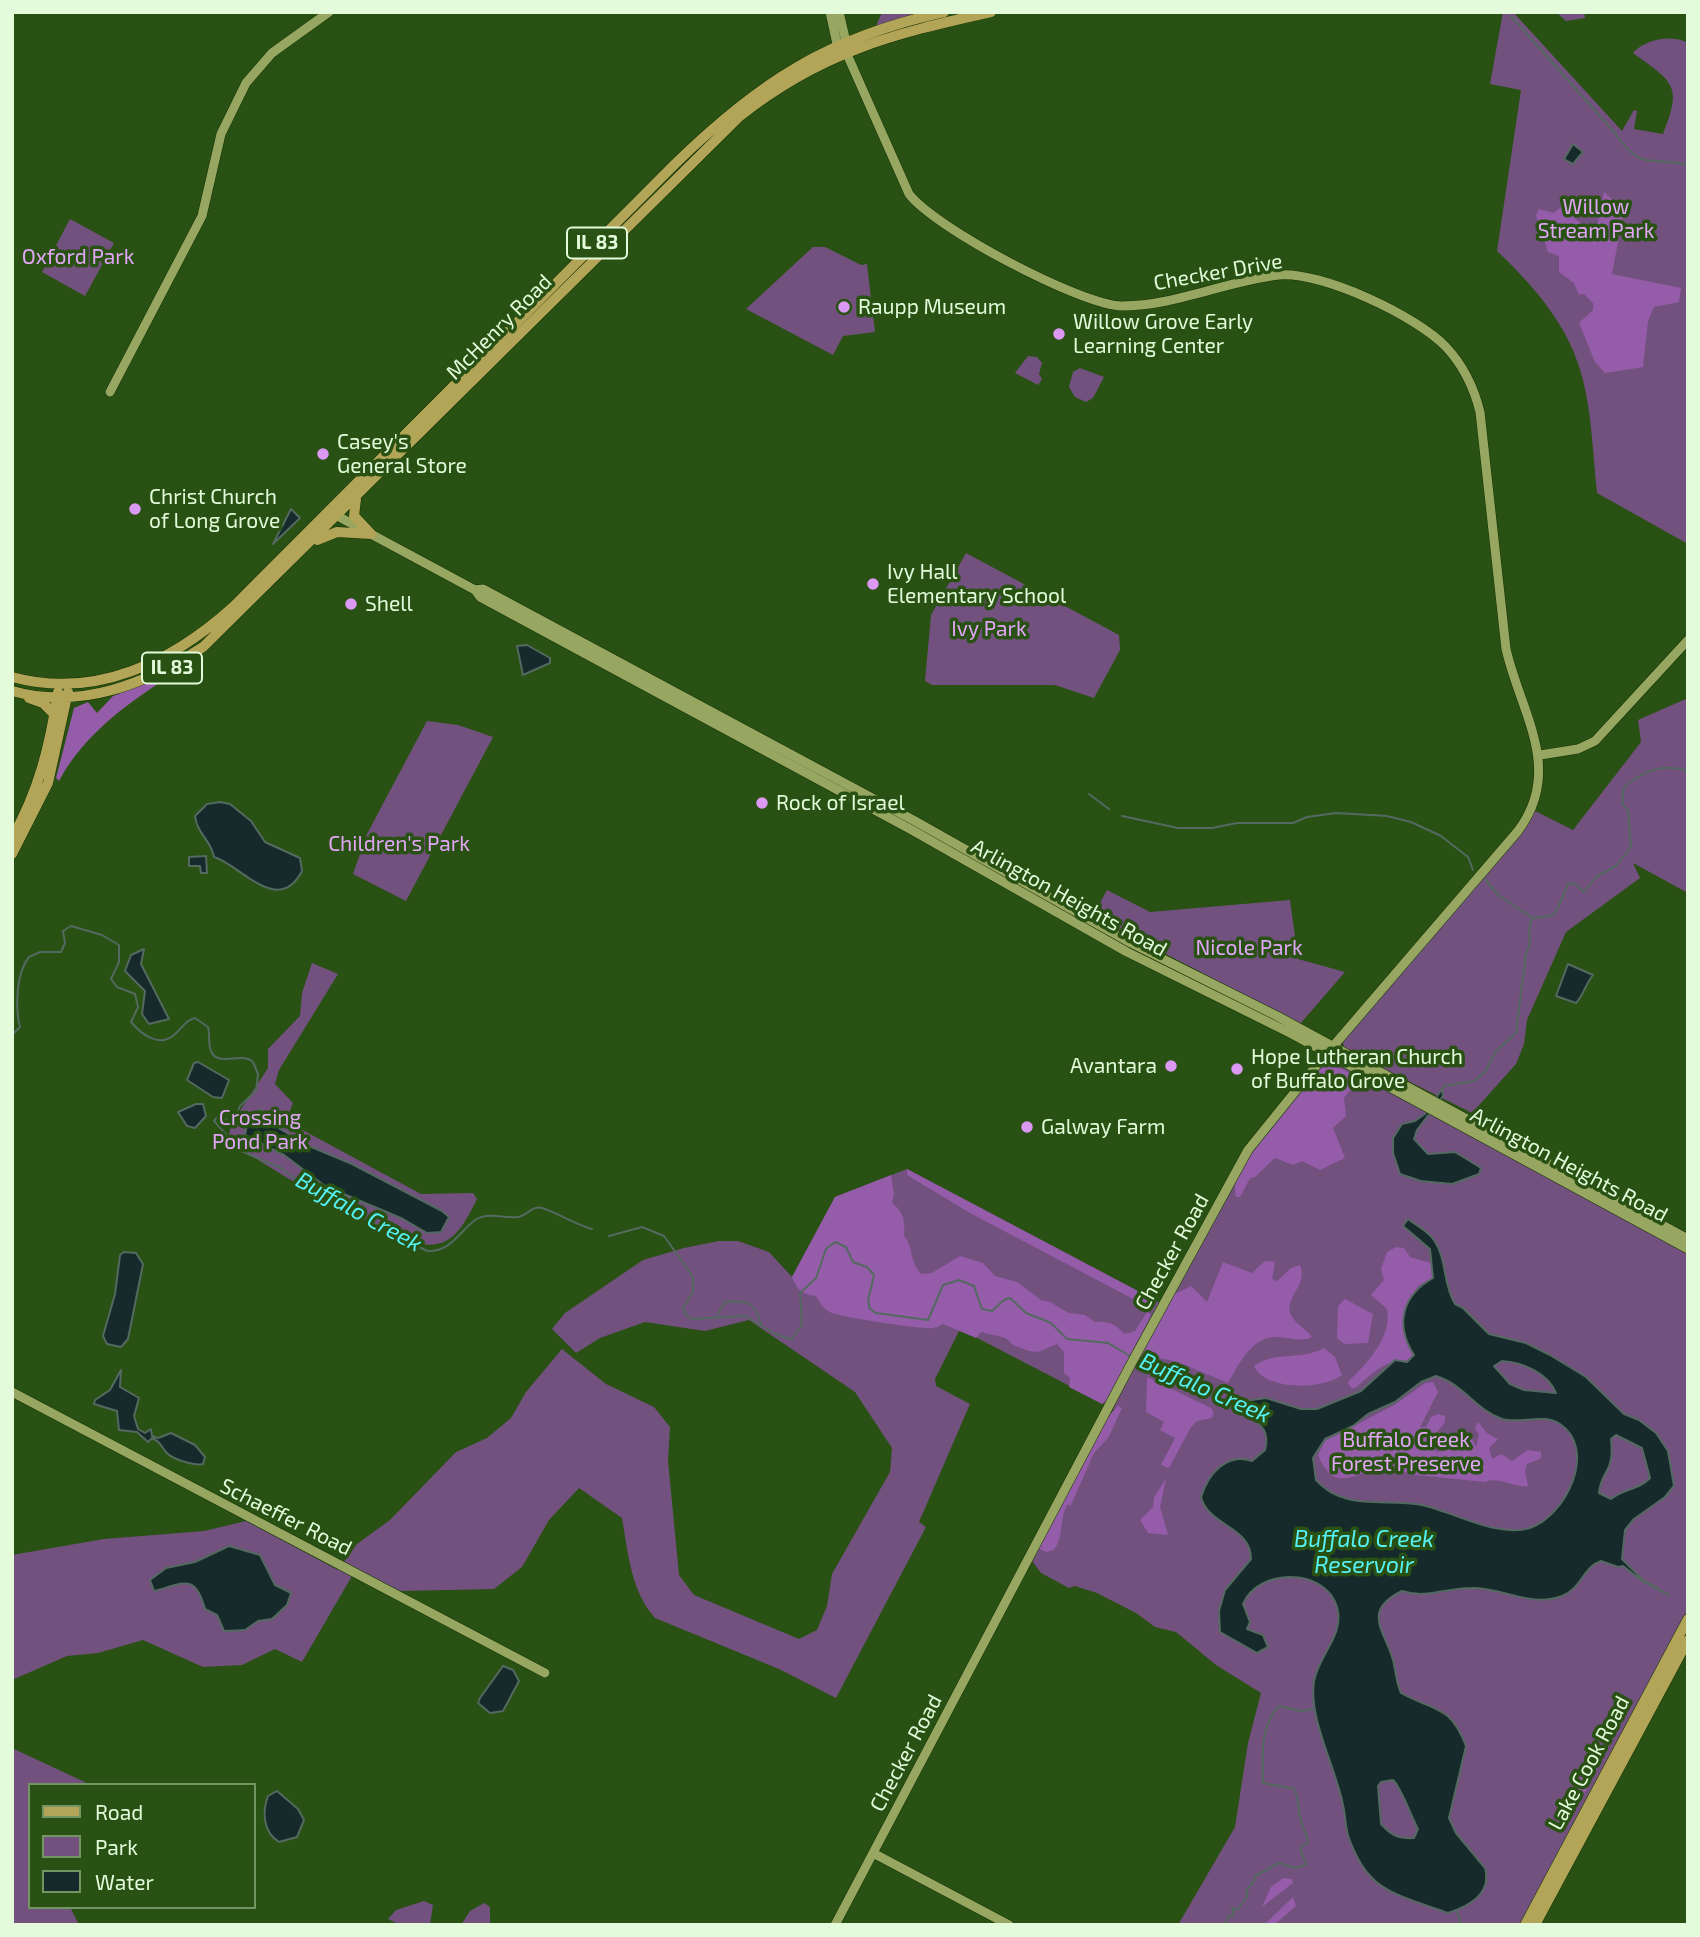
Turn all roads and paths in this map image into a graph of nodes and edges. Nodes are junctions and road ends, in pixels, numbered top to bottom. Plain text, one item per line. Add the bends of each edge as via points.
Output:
1 (329, 12) edge
2 (830, 12) edge
3 (839, 12) edge
4 (943, 12) edge
5 (990, 12) edge
6 (842, 42) junction
7 (846, 52) junction
8 (110, 392) dead end
9 (356, 499) junction
10 (333, 514) junction
11 (371, 534) junction
12 (310, 543) junction
13 (475, 590) junction
14 (1688, 640) edge
15 (12, 677) edge
16 (64, 684) junction
17 (16, 692) edge
18 (82, 696) junction
19 (62, 697) junction
20 (59, 715) junction
21 (1540, 755) junction
22 (818, 779) junction
23 (851, 786) junction
24 (12, 838) edge
25 (13, 852) edge
26 (1330, 1050) junction
27 (1442, 1111) junction
28 (1688, 1238) edge
29 (1688, 1249) edge
30 (12, 1392) edge
31 (1688, 1619) edge
32 (1688, 1640) edge
33 (545, 1673) dead end
34 (873, 1853) junction
35 (835, 1925) edge
36 (1009, 1925) edge
37 (1525, 1925) edge
38 (1535, 1925) edge

1 - 8 street via 262,61 246,83 222,134 198,225
2 - 6 street
3 - 6 street
4 - 6 main road, McHenry Road / IL 83
5 - 7 main road, McHenry Road / IL 83 via 908,30
6 - 7 street
6 - 10 main road, McHenry Road / IL 83 via 769,82 712,128
7 - 9 main road, McHenry Road / IL 83 via 791,80 726,128
7 - 21 street, Checker Drive via 903,184 918,206 1074,295 1123,306 1280,275 1312,276 1422,327 1445,346 1462,368 1480,412 1506,649
9 - 10 main road, McHenry Road / IL 83
9 - 11 main road via 354,516
10 - 11 street, Arlington Heights Road
10 - 12 main road, McHenry Road / IL 83
10 - 16 main road, McHenry Road / IL 83 via 194,639 121,676
11 - 12 main road via 337,531
11 - 13 street, Arlington Heights Road
12 - 18 main road, McHenry Road / IL 83 via 203,647 148,680
13 - 22 street, Arlington Heights Road via 480,597
13 - 23 street, Arlington Heights Road via 483,589
14 - 21 street via 1595,741 1578,749
15 - 16 main road, IL 83
16 - 19 main road
17 - 19 main road, IL 83
17 - 20 main road
18 - 19 main road, McHenry Road / IL 83
18 - 20 main road
19 - 20 main road
20 - 24 main road via 40,779
20 - 25 main road via 48,783
21 - 26 street, Checker Road via 1538,791 1526,820
22 - 23 street
22 - 26 street, Arlington Heights Road via 1127,952
23 - 26 street, Arlington Heights Road
26 - 27 street, Arlington Heights Road
26 - 34 street, Checker Road via 1248,1150
27 - 28 street, Arlington Heights Road
27 - 29 street, Arlington Heights Road
30 - 33 street, Schaeffer Road
31 - 37 main road, Lake Cook Road
32 - 38 main road, Lake Cook Road
34 - 35 street, Checker Road
34 - 36 street

